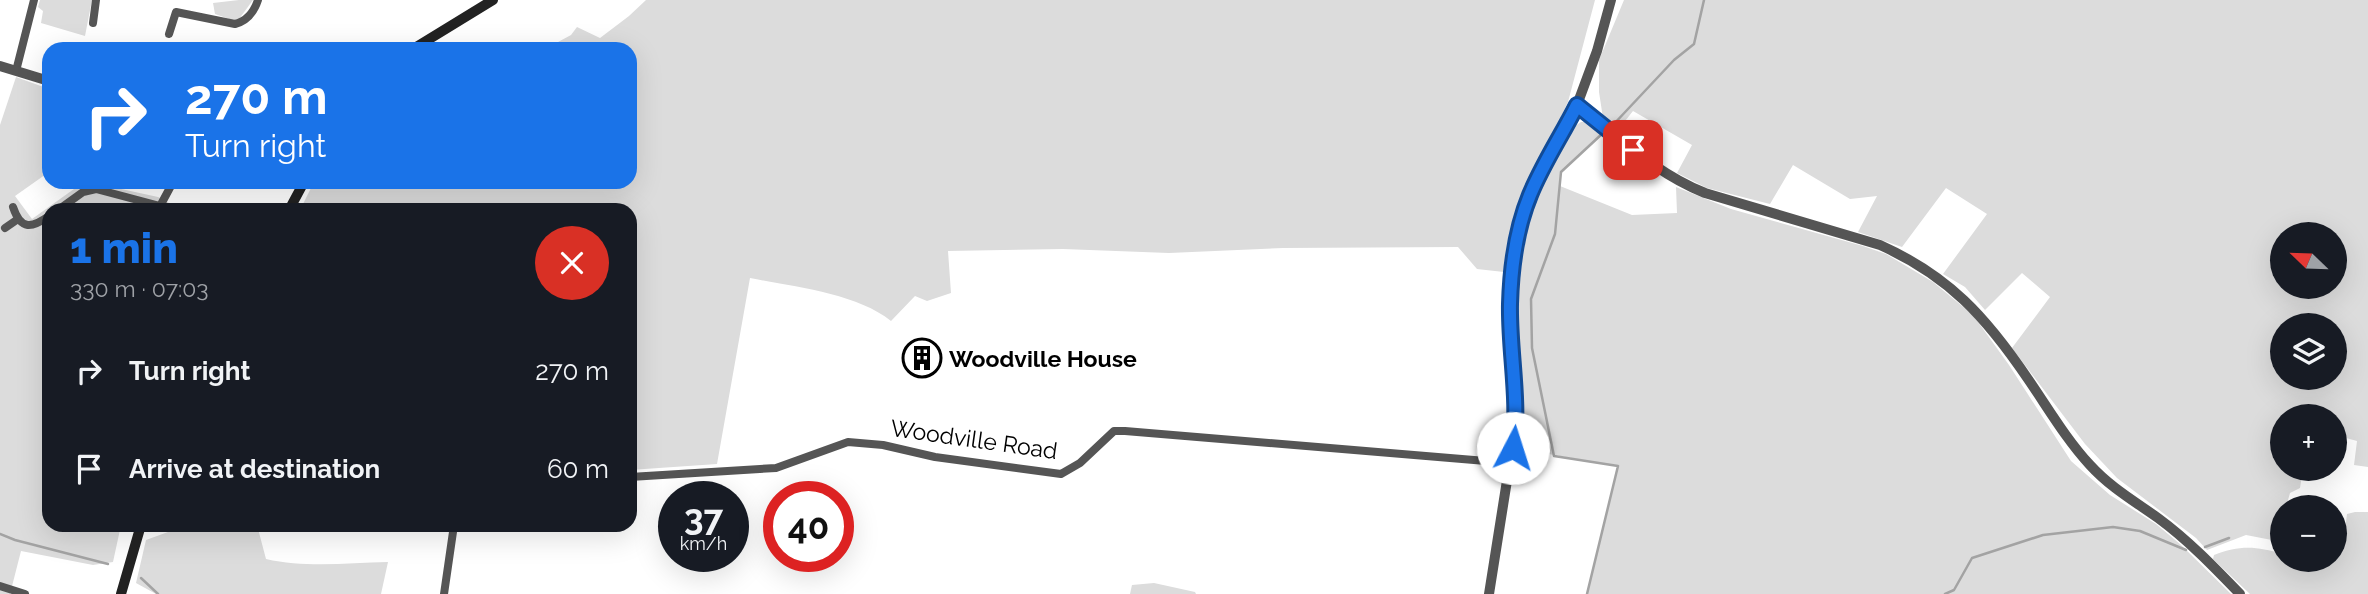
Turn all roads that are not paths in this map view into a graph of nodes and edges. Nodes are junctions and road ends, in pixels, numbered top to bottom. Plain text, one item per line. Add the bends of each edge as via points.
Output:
1 (34, 0) edge
2 (96, 0) edge
3 (258, 0) edge
4 (493, 0) edge
5 (1611, 0) edge
6 (93, 23) dead end
7 (169, 34) dead end
8 (424, 42) edge
9 (0, 66) edge
10 (16, 71) junction
11 (42, 79) edge
12 (1577, 105) junction
13 (69, 203) edge
14 (140, 203) edge
15 (13, 207) dead end
16 (18, 219) junction
17 (42, 221) edge
18 (5, 228) dead end
19 (1510, 463) junction
20 (637, 477) edge
21 (139, 532) edge
22 (453, 532) edge
23 (0, 586) edge
24 (25, 594) edge
25 (121, 594) edge
26 (444, 594) edge
27 (1489, 594) edge
28 (2240, 594) edge

1 - 10 street
2 - 6 street
3 - 7 street via 244,22 235,24 176,12
4 - 8 main road
5 - 12 street
9 - 10 street
10 - 11 street
12 - 19 street via 1530,194 1516,244 1510,303 1516,411
12 - 28 street via 1652,166 1682,184 1880,244 1935,275 1977,311 2089,464 2121,494 2189,543
13 - 14 street via 90,190
15 - 16 street
16 - 17 street via 27,226
16 - 18 street
19 - 20 street, Woodville Road via 1114,431 1061,474 848,442 776,468
19 - 27 street
21 - 25 main road
22 - 26 street
23 - 24 street

